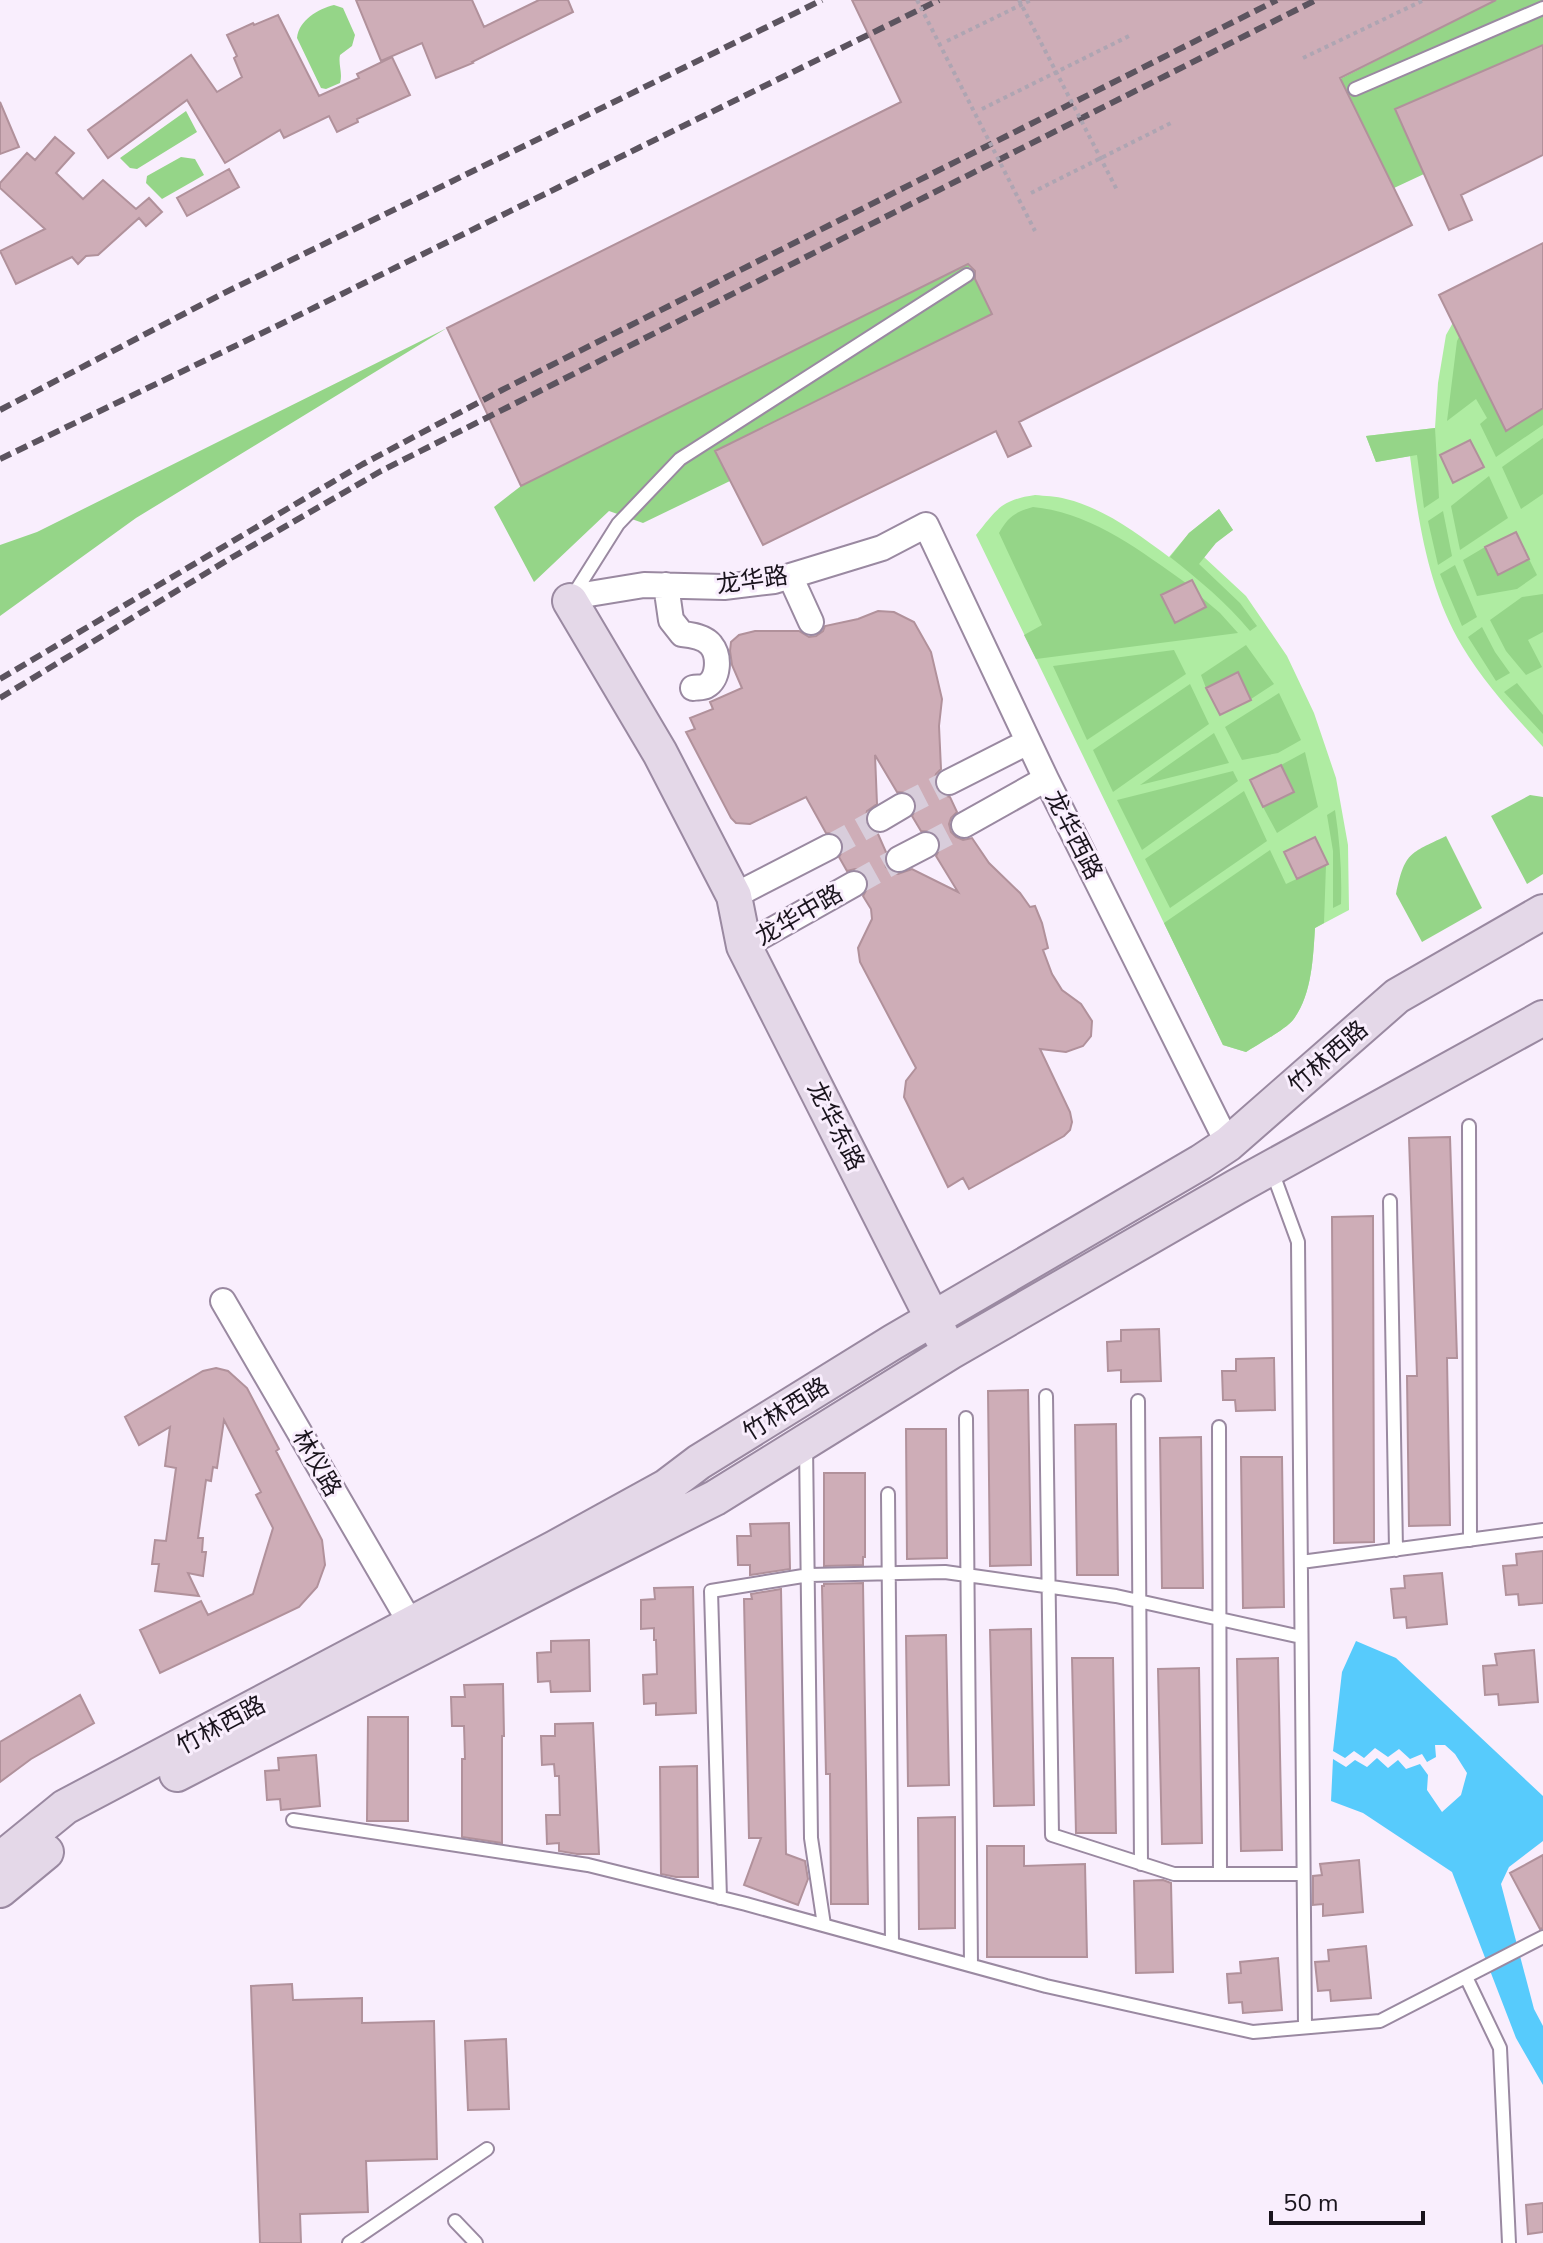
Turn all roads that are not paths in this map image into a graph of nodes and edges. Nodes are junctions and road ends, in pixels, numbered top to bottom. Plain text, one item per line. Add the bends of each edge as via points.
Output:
1 (1543, 8) edge
2 (1355, 89) dead end
3 (967, 275) dead end
4 (926, 525) joint
5 (790, 576) junction
6 (666, 585) junction
7 (570, 601) junction
8 (811, 622) dead end
9 (693, 688) dead end
10 (1028, 742) junction
11 (1046, 779) junction
12 (949, 782) tunnel mouth
13 (902, 806) tunnel mouth
14 (880, 819) tunnel mouth
15 (964, 825) tunnel mouth
16 (926, 845) tunnel mouth
17 (829, 847) tunnel mouth
18 (899, 859) tunnel mouth
19 (854, 884) tunnel mouth
20 (734, 896) junction
21 (1543, 912) edge
22 (753, 942) junction
23 (1543, 1018) edge
24 (1469, 1126) dead end
25 (1228, 1144) junction
26 (1271, 1168) junction
27 (1390, 1201) dead end
28 (223, 1301) dead end
29 (940, 1314) junction
30 (958, 1348) junction
31 (1046, 1396) dead end
32 (1138, 1401) dead end
33 (966, 1418) dead end
34 (1219, 1427) dead end
35 (806, 1441) junction
36 (888, 1494) dead end
37 (1543, 1530) edge
38 (1470, 1540) junction
39 (1396, 1550) junction
40 (1301, 1562) junction
41 (889, 1573) junction
42 (809, 1575) junction
43 (967, 1575) junction
44 (1048, 1587) junction
45 (1139, 1601) junction
46 (1220, 1619) junction
47 (411, 1624) junction
48 (1301, 1637) junction
49 (293, 1820) dead end
50 (0, 1860) edge
51 (1141, 1864) junction
52 (1220, 1874) junction
53 (1303, 1874) junction
54 (0, 1890) edge
55 (720, 1898) junction
56 (824, 1925) junction
57 (1543, 1937) edge
58 (892, 1944) junction
59 (971, 1965) junction
60 (1466, 1977) junction
61 (1305, 2027) junction
62 (487, 2149) dead end
63 (455, 2221) dead end
64 (349, 2243) edge
65 (476, 2243) edge
66 (1509, 2243) edge

1 - 2 lane
3 - 7 lane via 680,459 618,524
4 - 5 street, 龙华路 via 882,548
4 - 10 street, 龙华西路
5 - 6 street, 龙华路 via 724,587
5 - 8 street
6 - 7 street, 龙华路
6 - 9 street via 671,620 682,634 711,644 717,659 715,676 706,686
7 - 20 main road, 龙华东路 via 660,753
10 - 11 street, 龙华西路
10 - 12 street
11 - 15 street
11 - 25 street, 龙华西路
13 - 14 street
16 - 18 street
17 - 20 street, 龙华中路
19 - 22 street, 龙华中路
20 - 22 main road, 龙华东路
21 - 25 main road, 竹林西路 via 1397,996
22 - 29 main road, 龙华东路
23 - 26 main road, 竹林西路
24 - 38 lane
25 - 29 main road, 竹林西路
26 - 30 main road, 竹林西路
26 - 40 lane via 1298,1242
27 - 39 lane
28 - 47 street, 林仪路
29 - 30 main road, 龙华东路
29 - 47 main road, 竹林西路 via 666,1487
30 - 35 main road, 竹林西路
31 - 44 lane
32 - 45 lane
33 - 43 lane
34 - 46 lane
35 - 42 lane
35 - 54 main road, 竹林西路 via 715,1498 77,1826
36 - 41 lane
37 - 38 lane
38 - 39 lane
39 - 40 lane
40 - 48 lane
41 - 42 lane
41 - 43 lane
41 - 58 lane
42 - 55 lane via 711,1591
42 - 56 lane via 811,1838
43 - 44 lane
43 - 59 lane
44 - 45 lane
44 - 51 lane via 1052,1835
45 - 46 lane
45 - 51 lane
46 - 48 lane
46 - 52 lane
47 - 50 main road, 竹林西路 via 65,1807
48 - 53 lane
49 - 55 lane via 588,1865
51 - 52 lane via 1174,1874
52 - 53 lane
53 - 61 lane
55 - 56 lane
56 - 58 lane
57 - 60 lane
58 - 59 lane
59 - 61 lane via 1253,2032
60 - 61 lane via 1380,2021
60 - 66 lane via 1500,2048
62 - 64 lane
63 - 65 lane

